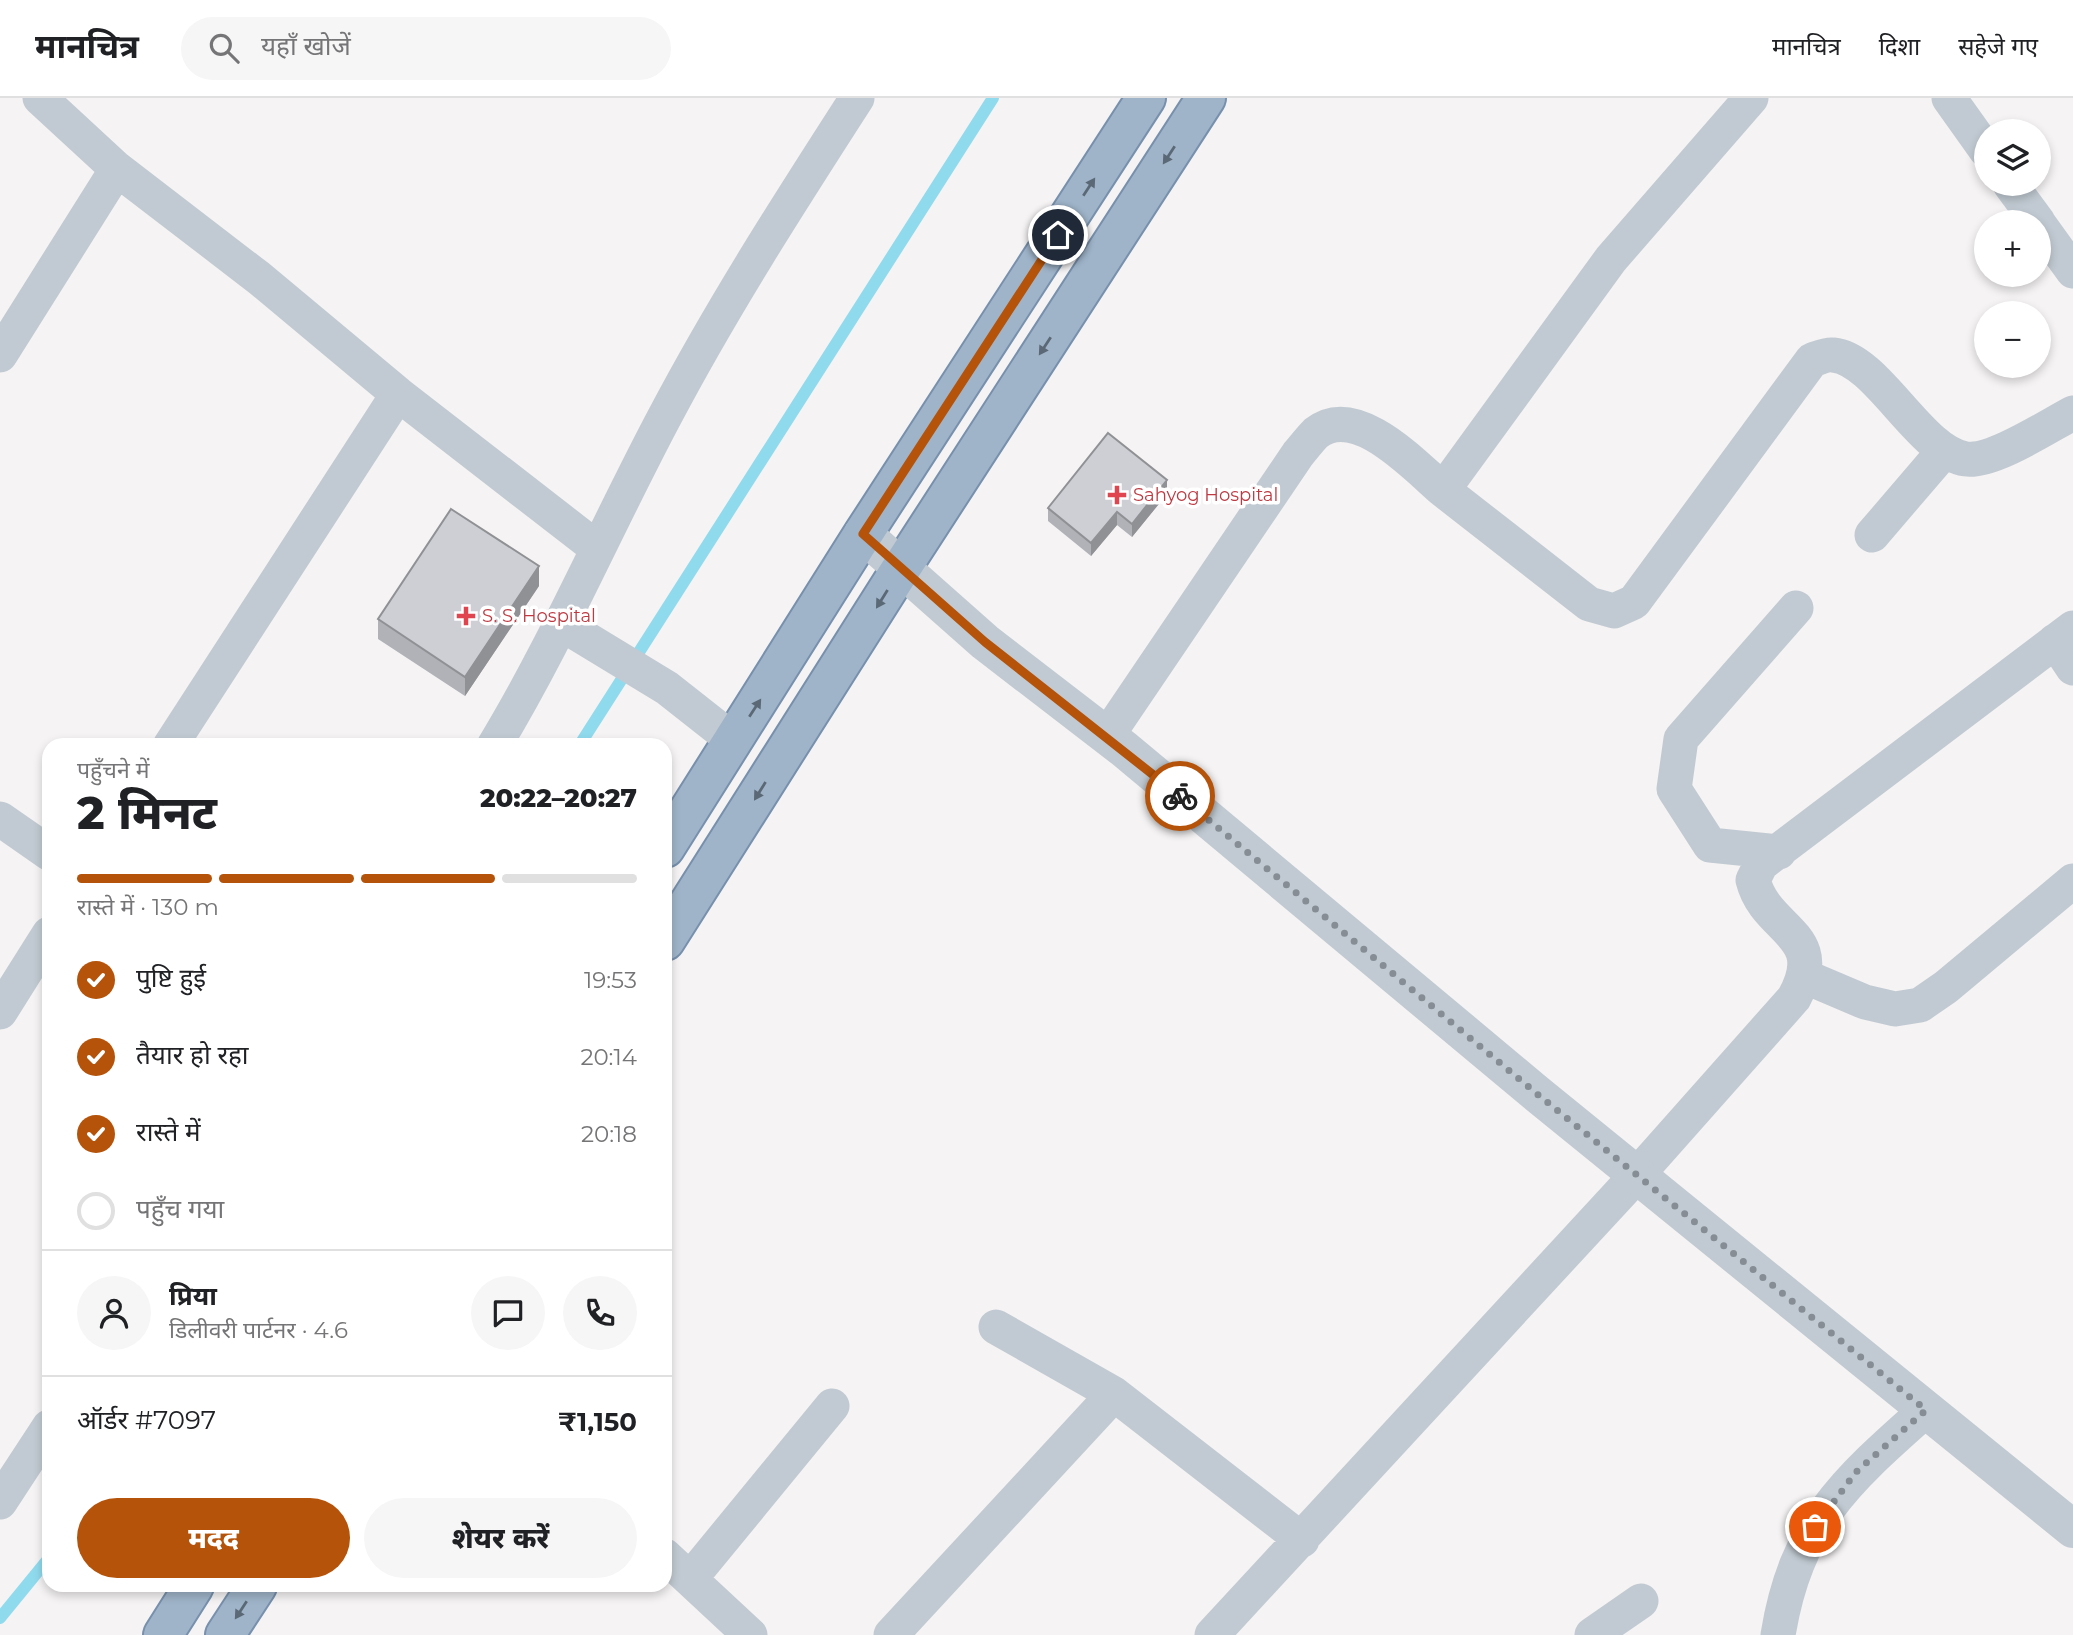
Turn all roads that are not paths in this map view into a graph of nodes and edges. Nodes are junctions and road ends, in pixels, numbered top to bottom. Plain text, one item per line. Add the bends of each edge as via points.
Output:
1 (40, 98) edge
2 (857, 98) edge
3 (1146, 98) edge
4 (1206, 98) edge
5 (1751, 98) edge
6 (1949, 98) edge
7 (1974, 133) edge
8 (117, 169) junction
9 (2051, 241) edge
10 (2073, 271) edge
11 (0, 355) edge
12 (398, 394) junction
13 (2073, 413) edge
14 (1944, 451) junction
15 (1443, 490) junction
16 (863, 534) junction
17 (1871, 535) dead end
18 (598, 549) junction
19 (902, 567) junction
20 (1796, 608) dead end
21 (560, 623) junction
22 (2067, 645) edge
23 (1107, 736) junction
24 (175, 738) edge
25 (498, 738) edge
26 (733, 740) junction
27 (0, 819) edge
28 (672, 837) edge
29 (42, 848) edge
30 (1779, 852) junction
31 (2073, 881) edge
32 (672, 931) edge
33 (42, 945) edge
34 (1806, 977) junction
35 (0, 1012) edge
36 (1637, 1175) junction
37 (996, 1327) dead end
38 (1114, 1394) junction
39 (832, 1406) dead end
40 (1926, 1410) junction
41 (42, 1438) edge
42 (0, 1502) edge
43 (2068, 1519) edge
44 (1302, 1540) junction
45 (677, 1567) edge
46 (190, 1592) edge
47 (253, 1592) edge
48 (1641, 1601) dead end
49 (163, 1635) edge
50 (225, 1635) edge
51 (750, 1635) edge
52 (891, 1635) edge
53 (1212, 1635) edge
54 (1592, 1635) edge
55 (1778, 1635) edge

1 - 8 street
2 - 18 street via 749,264
16 -> 3 highway
4 -> 19 highway
5 - 15 street via 1611,259
6 - 7 street
8 - 11 street
8 - 12 street via 259,278
9 - 10 street
12 - 18 street
12 - 24 street
13 - 14 street via 1986,457 1966,459
14 - 15 street via 1854,362 1832,354 1812,360 1634,602 1614,611 1589,604
14 - 17 street
15 - 23 street via 1380,437 1357,426 1340,424 1318,432 1298,454
16 - 19 street
26 -> 16 highway
18 - 21 street
19 - 23 street via 985,642
19 -> 32 highway
20 - 30 street via 1681,739 1674,789 1710,845
21 - 25 street
21 - 26 street via 667,688
22 - 30 street
23 - 36 street
26 - 28 highway
27 - 29 street
30 - 34 street via 1761,864 1753,880 1757,896 1806,957
31 - 34 street via 1920,1005 1895,1009 1875,1005
33 - 35 street
34 - 36 street via 1794,998
36 - 40 street
36 - 44 street
37 - 38 street
38 - 44 street
38 - 52 street
39 - 45 street
40 - 43 street
40 - 55 street via 1856,1472 1827,1507 1802,1547 1785,1593
41 - 42 street
44 - 53 street
45 - 51 street
46 - 49 highway
47 -> 50 highway
48 - 54 street

